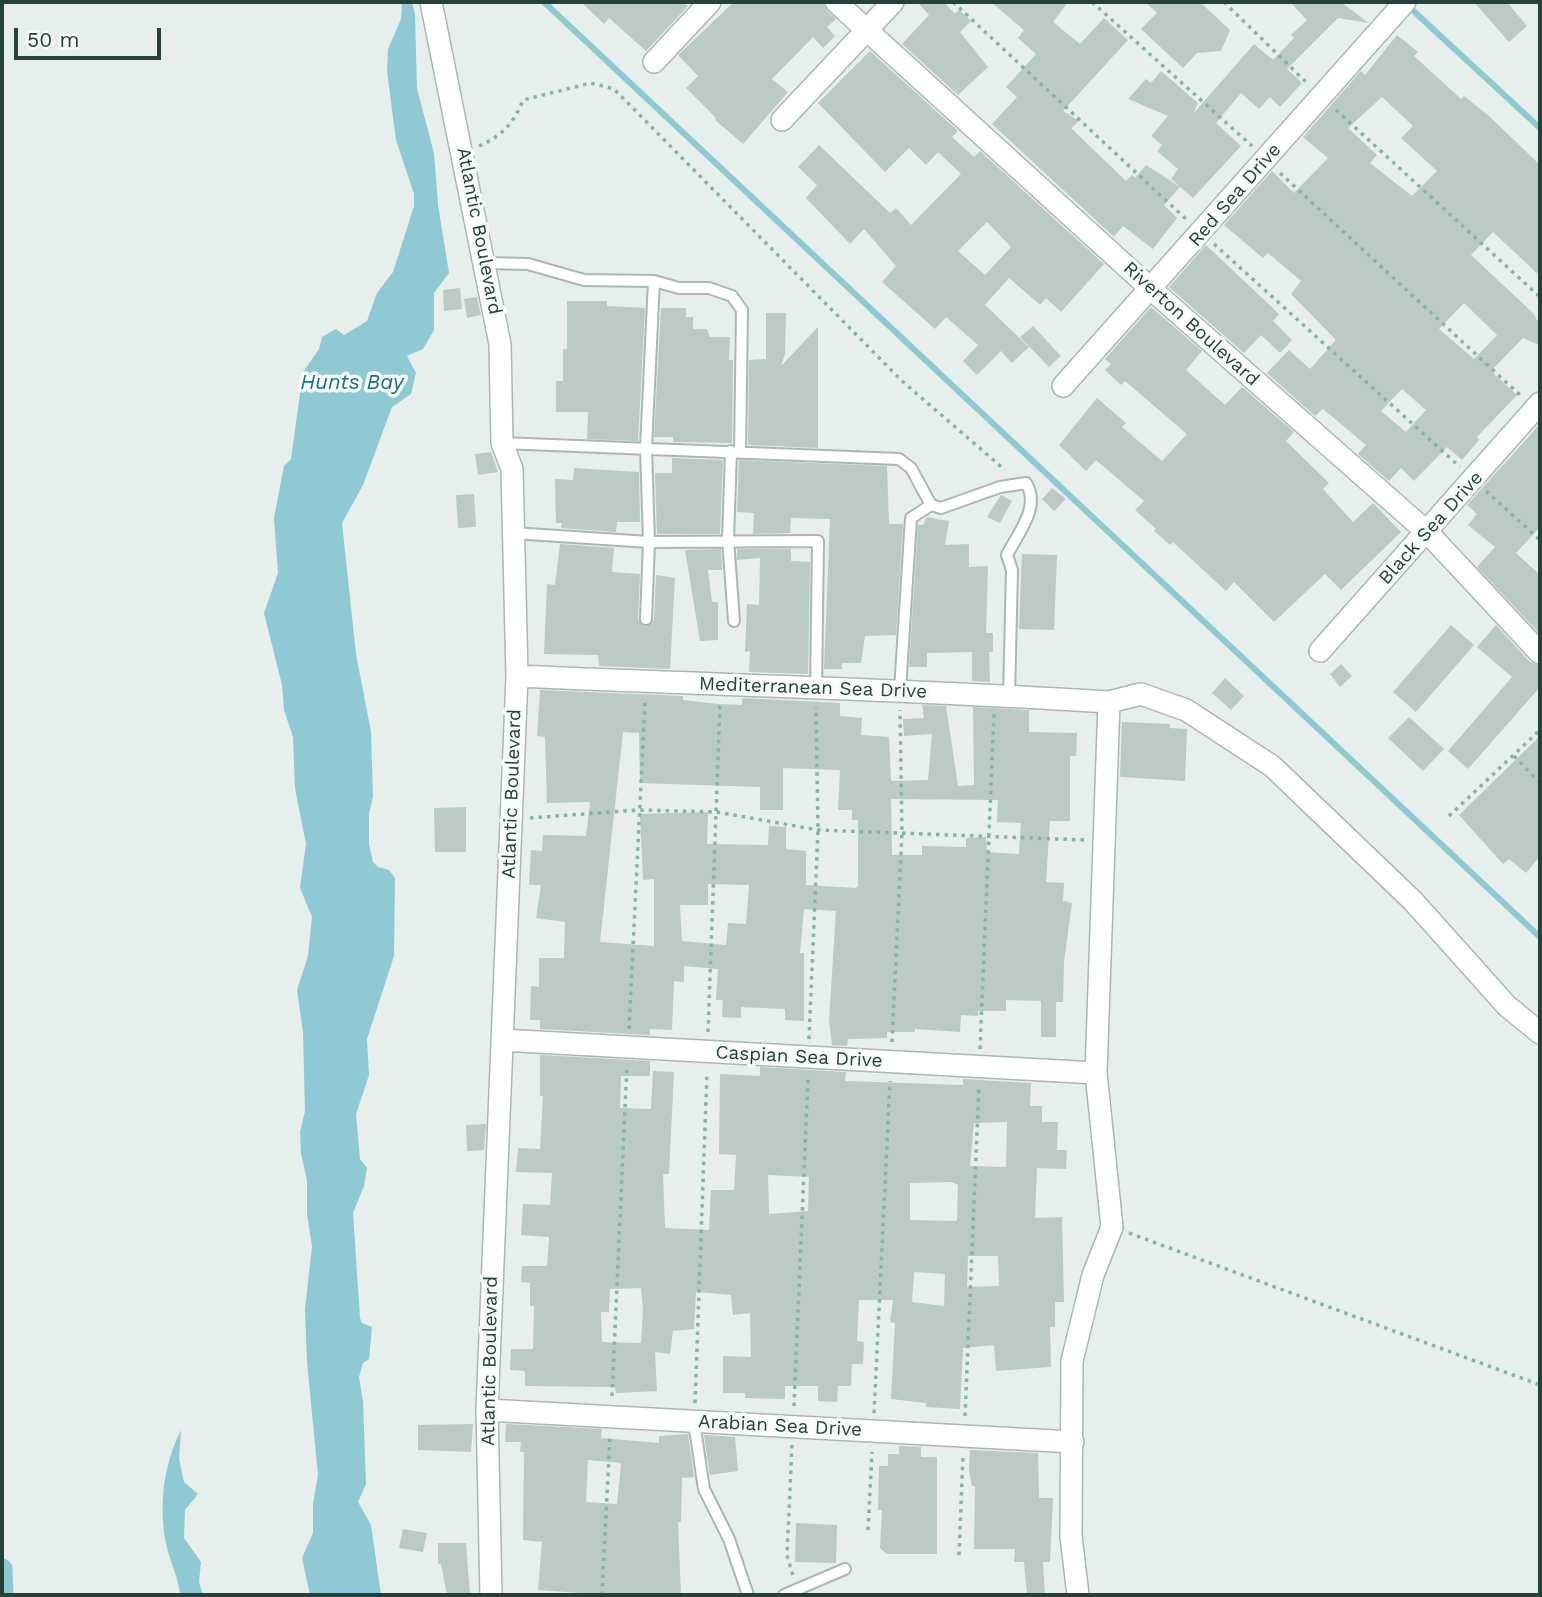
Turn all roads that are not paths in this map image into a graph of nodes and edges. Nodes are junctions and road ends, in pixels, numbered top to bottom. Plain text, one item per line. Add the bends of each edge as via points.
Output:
1 (431, 2) edge
2 (710, 2) edge
3 (836, 2) edge
4 (892, 2) edge
5 (1405, 2) edge
6 (865, 29) junction
7 (654, 62) dead end
8 (782, 120) dead end
9 (486, 263) junction
10 (654, 281) junction
11 (1151, 289) junction
12 (1063, 386) dead end
13 (1537, 406) edge
14 (502, 443) junction
15 (646, 448) junction
16 (736, 451) junction
17 (931, 505) junction
18 (513, 533) junction
19 (1428, 533) junction
20 (729, 539) junction
21 (649, 542) junction
22 (646, 619) dead end
23 (734, 621) dead end
24 (1320, 651) dead end
25 (1540, 653) edge
26 (517, 676) junction
27 (816, 690) junction
28 (900, 690) junction
29 (1002, 696) junction
30 (1109, 702) junction
31 (1540, 1032) edge
32 (502, 1040) junction
33 (1096, 1073) junction
34 (487, 1410) junction
35 (694, 1422) junction
36 (1073, 1442) junction
37 (845, 1569) dead end
38 (799, 1592) edge
39 (491, 1595) edge
40 (748, 1595) edge
41 (784, 1595) edge
42 (1078, 1595) edge

1 - 9 street, Atlantic Boulevard
2 - 7 street
3 - 6 street, Riverton Boulevard
4 - 6 street
5 - 11 street, Red Sea Drive
6 - 8 street
6 - 11 street, Riverton Boulevard
9 - 10 lane via 528,264 584,280
9 - 14 street, Atlantic Boulevard via 500,344
10 - 15 lane
10 - 16 lane via 679,288 709,288 732,296 742,310
11 - 12 street, Red Sea Drive
11 - 19 street, Riverton Boulevard
13 - 19 street, Black Sea Drive
14 - 15 lane
14 - 18 street, Atlantic Boulevard via 512,469
15 - 16 lane
15 - 21 lane
16 - 17 lane via 900,459 911,468
16 - 20 lane
17 - 28 lane via 911,518
17 - 29 lane via 941,508 1020,483 1026,483 1030,491 1032,506 1007,555 1012,570
18 - 21 lane
18 - 26 street, Atlantic Boulevard
19 - 24 street, Black Sea Drive
19 - 25 street, Riverton Boulevard
20 - 21 lane
20 - 23 lane
20 - 27 lane via 818,541
21 - 22 lane
26 - 27 street, Mediterranean Sea Drive
26 - 32 street, Atlantic Boulevard
27 - 28 street, Mediterranean Sea Drive
28 - 29 street, Mediterranean Sea Drive
29 - 30 street, Mediterranean Sea Drive
30 - 31 street, Mediterranean Sea Drive via 1141,694 1186,710 1272,766 1413,901 1507,1006
30 - 33 street
32 - 33 street, Caspian Sea Drive
32 - 34 street, Atlantic Boulevard
33 - 36 street via 1112,1227 1093,1275 1072,1361
34 - 35 street, Arabian Sea Drive
34 - 39 street, Atlantic Boulevard
35 - 36 street, Arabian Sea Drive
35 - 40 lane via 704,1489 729,1539
36 - 42 street via 1071,1536
37 - 38 lane
38 - 41 lane

